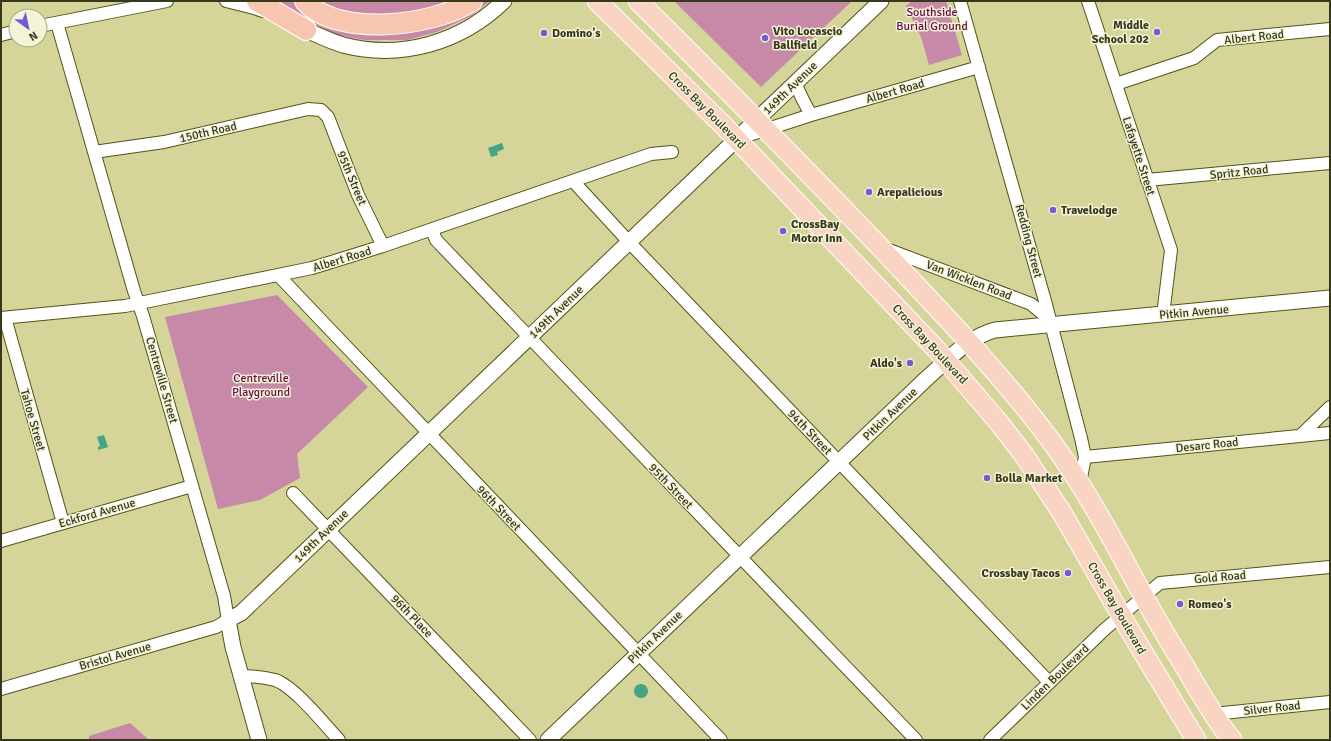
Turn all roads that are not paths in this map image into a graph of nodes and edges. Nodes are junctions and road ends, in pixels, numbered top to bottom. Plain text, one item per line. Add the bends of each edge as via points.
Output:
1 (167, 1) edge
2 (226, 1) edge
3 (257, 1) edge
4 (304, 1) edge
5 (472, 1) edge
6 (504, 1) edge
7 (597, 1) edge
8 (638, 1) edge
9 (881, 1) edge
10 (960, 1) edge
11 (1088, 1) edge
12 (57, 23) junction
13 (48, 25) edge
14 (1330, 29) edge
15 (306, 30) junction
16 (979, 67) junction
17 (795, 83) junction
18 (1116, 84) junction
19 (321, 110) joint
20 (811, 115) junction
21 (761, 125) junction
22 (736, 139) junction
23 (94, 152) junction
24 (672, 152) dead end
25 (1330, 163) edge
26 (1147, 180) junction
27 (573, 181) junction
28 (432, 230) junction
29 (629, 242) junction
30 (383, 246) junction
31 (878, 246) junction
32 (279, 276) junction
33 (1330, 298) edge
34 (138, 303) junction
35 (1163, 314) junction
36 (3, 318) edge
37 (1051, 326) junction
38 (529, 338) junction
39 (970, 342) junction
40 (947, 361) junction
41 (1330, 407) edge
42 (428, 433) junction
43 (1330, 433) edge
44 (1301, 435) junction
45 (1085, 457) junction
46 (839, 462) junction
47 (1080, 483) junction
48 (192, 486) junction
49 (293, 493) dead end
50 (62, 523) junction
51 (328, 529) junction
52 (1, 541) edge
53 (739, 557) junction
54 (1330, 567) edge
55 (1144, 597) junction
56 (1121, 615) junction
57 (228, 620) junction
58 (638, 654) junction
59 (241, 676) junction
60 (1049, 682) junction
61 (1, 689) edge
62 (1330, 702) edge
63 (1213, 714) junction
64 (259, 740) edge
65 (339, 740) edge
66 (530, 740) edge
67 (548, 740) edge
68 (721, 740) edge
69 (916, 740) edge
70 (990, 740) edge
71 (1196, 740) edge
72 (1232, 740) edge

1 - 12 street
2 - 15 street via 254,8
3 - 15 highway
4 - 5 highway via 318,12 332,18 385,24 433,18
6 - 15 street via 465,30 436,43 414,48 379,50 354,47
7 - 22 main road, Cross Bay Boulevard
8 - 21 main road
9 - 17 street, 149th Avenue
10 - 16 street, Redding Street
11 - 18 street, Lafayette Street
12 - 13 street
12 - 23 street, Centreville Street
14 - 18 street, Albert Road via 1217,40 1194,58
16 - 20 street, Albert Road
16 - 37 street, Redding Street
17 - 20 street
17 - 21 street, 149th Avenue
18 - 26 street, Lafayette Street
19 - 23 street, 150th Road via 308,109 164,142
19 - 30 street, 95th Street via 328,117 358,195
20 - 21 street, Albert Road
21 - 22 street, 149th Avenue
21 - 31 main road
22 - 29 street, 149th Avenue
22 - 40 main road, Cross Bay Boulevard
23 - 34 street, Centreville Street
24 - 27 street, Albert Road via 651,154
25 - 26 street, Spritz Road
26 - 35 street, Lafayette Street via 1170,250
27 - 28 street, Albert Road
27 - 29 street, 94th Street
28 - 30 street, Albert Road
28 - 38 street, 95th Street via 436,240
29 - 38 street, 149th Avenue
29 - 46 street, 94th Street
30 - 32 street, Albert Road
31 - 37 street, Van Wicklen Road via 1031,304 1042,313
31 - 39 main road
32 - 34 street, Albert Road
32 - 42 street, 96th Street
33 - 35 street, Pitkin Avenue
34 - 36 street, Albert Road
34 - 48 street, Centreville Street
35 - 37 street, Pitkin Avenue
36 - 50 street, Tahoe Street
37 - 39 street, Pitkin Avenue via 995,330
37 - 45 street, Redding Street
38 - 42 street, 149th Avenue
38 - 53 street, 95th Street
39 - 40 street, Pitkin Avenue
39 - 47 main road via 1021,402
40 - 46 street, Pitkin Avenue
40 - 56 main road, Cross Bay Boulevard via 1024,455 1062,513
41 - 44 street
42 - 51 street, 149th Avenue
42 - 58 street, 96th Street
43 - 44 street, Desarc Road
44 - 45 street, Desarc Road
45 - 47 street, Redding Street
46 - 53 street, Pitkin Avenue
46 - 60 street, 94th Street
47 - 55 main road
48 - 50 street, Eckford Avenue
48 - 57 street, Centreville Street via 224,596
49 - 51 street, 96th Place
50 - 52 street, Eckford Avenue
51 - 57 street, 149th Avenue via 241,613
51 - 66 street, 96th Place
53 - 58 street, Pitkin Avenue
53 - 69 street, 95th Street
54 - 55 street, Gold Road via 1160,583
55 - 56 street, Gold Road
55 - 63 main road
56 - 60 street, Linden Boulevard
56 - 71 main road, Cross Bay Boulevard
57 - 59 street, Centreville Street
57 - 61 street, Bristol Avenue via 216,627
58 - 67 street, Pitkin Avenue
58 - 68 street, 96th Street
59 - 64 street, Centreville Street
59 - 65 street via 277,680 291,689
60 - 70 street, Linden Boulevard
62 - 63 street, Silver Road
63 - 72 main road

